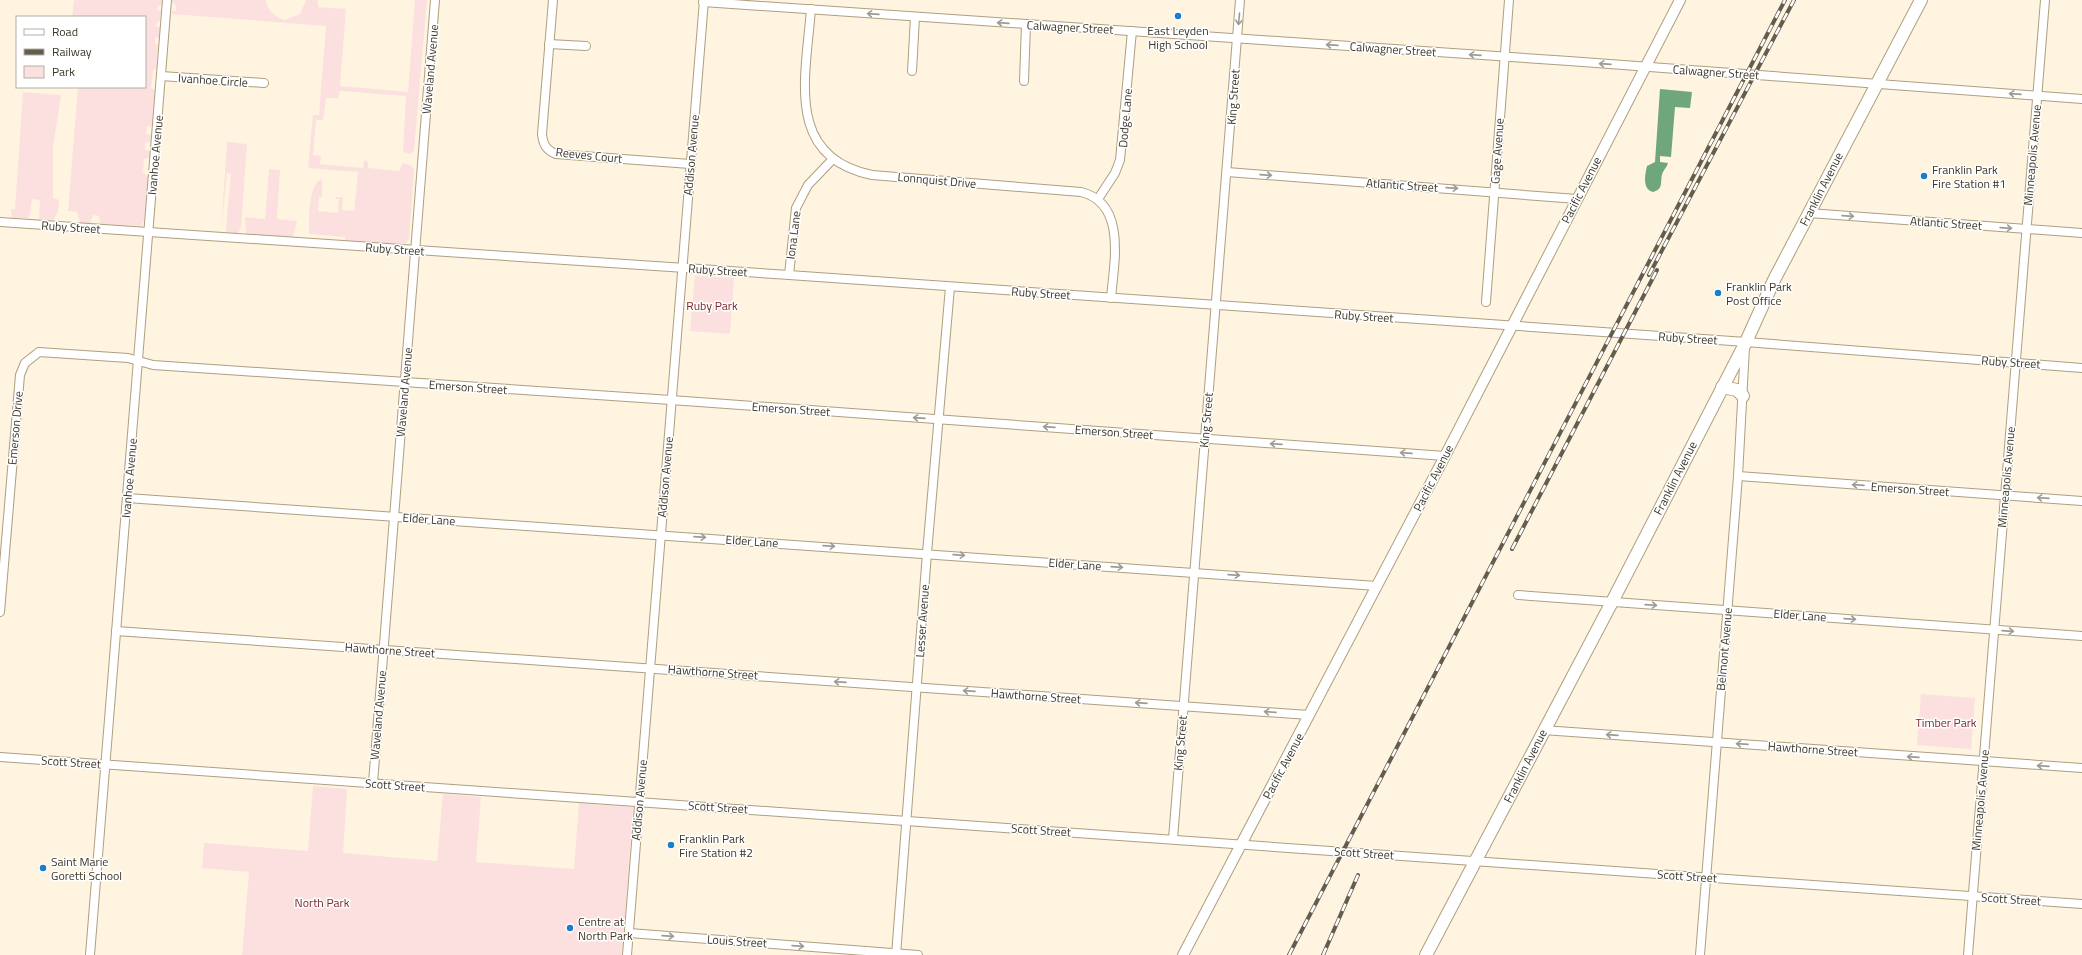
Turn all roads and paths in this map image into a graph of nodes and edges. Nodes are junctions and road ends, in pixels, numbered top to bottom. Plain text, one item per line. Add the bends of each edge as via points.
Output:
1 (167, 0) edge
2 (435, 0) edge
3 (553, 0) edge
4 (1240, 0) edge
5 (1509, 0) edge
6 (1680, 0) edge
7 (1921, 0) edge
8 (2045, 0) edge
9 (704, 1) edge
10 (811, 9) junction
11 (915, 17) junction
12 (1026, 24) junction
13 (1132, 31) junction
14 (1237, 38) junction
15 (549, 44) junction
16 (586, 46) dead end
17 (1505, 57) junction
18 (1644, 66) junction
19 (912, 71) dead end
20 (161, 76) junction
21 (1024, 81) dead end
22 (264, 83) dead end
23 (1876, 83) junction
24 (2037, 95) junction
25 (2082, 99) edge
26 (832, 160) junction
27 (690, 164) junction
28 (1227, 172) junction
29 (1494, 192) junction
30 (1098, 199) junction
31 (1577, 199) junction
32 (1810, 213) junction
33 (0, 222) edge
34 (2026, 229) junction
35 (148, 232) junction
36 (2082, 233) edge
37 (415, 250) junction
38 (682, 268) junction
39 (789, 275) junction
40 (950, 287) junction
41 (1111, 298) junction
42 (1486, 302) dead end
43 (1216, 306) junction
44 (1510, 326) junction
45 (1746, 342) junction
46 (138, 361) junction
47 (2015, 362) junction
48 (2082, 368) edge
49 (405, 383) junction
50 (1722, 387) junction
51 (1743, 396) junction
52 (672, 400) junction
53 (938, 419) junction
54 (1205, 438) junction
55 (1445, 456) junction
56 (1738, 476) junction
57 (2004, 495) junction
58 (127, 498) junction
59 (2082, 501) edge
60 (394, 516) junction
61 (661, 534) junction
62 (927, 553) junction
63 (1195, 572) junction
64 (1377, 586) junction
65 (1518, 595) dead end
66 (1612, 602) junction
67 (1726, 610) junction
68 (0, 612) edge
69 (1994, 630) junction
70 (116, 631) junction
71 (2082, 636) edge
72 (384, 650) junction
73 (650, 668) junction
74 (917, 687) junction
75 (1183, 706) junction
76 (1309, 715) junction
77 (1543, 730) junction
78 (1716, 742) junction
79 (0, 757) edge
80 (1983, 762) junction
81 (105, 764) junction
82 (2082, 768) edge
83 (373, 783) junction
84 (639, 802) junction
85 (907, 821) junction
86 (1173, 840) junction
87 (1242, 844) junction
88 (1476, 861) junction
89 (1707, 877) junction
90 (1972, 896) junction
91 (2082, 904) edge
92 (629, 933) junction
93 (896, 954) edge
94 (90, 955) edge
95 (627, 955) edge
96 (918, 955) edge
97 (1183, 955) edge
98 (1426, 955) edge
99 (1700, 955) edge
100 (1968, 955) edge

1 - 20 street, Ivanhoe Avenue
2 - 37 street, Waveland Avenue
3 - 15 street, Reeves Court
4 -> 14 street, King Street
5 - 17 street, Gage Avenue
6 - 18 street, Pacific Avenue
7 - 23 main road, Franklin Avenue
8 - 24 street, Minneapolis Avenue
9 - 10 street, Calwagner Street
9 - 27 street, Addison Avenue
11 -> 10 street, Calwagner Street
10 - 26 street, Lonnquist Drive via 804,100 811,130
12 -> 11 street, Calwagner Street
11 - 19 street
12 - 13 street, Calwagner Street
12 - 21 street
13 - 14 street, Calwagner Street
13 - 30 street, Dodge Lane via 1120,160 1115,174
17 -> 14 street, Calwagner Street
14 - 28 street, King Street
15 - 16 street
15 - 27 street, Reeves Court via 542,134 543,142 550,152
18 -> 17 street, Calwagner Street
17 - 29 street, Gage Avenue
18 - 23 street, Calwagner Street
18 - 31 street, Pacific Avenue
20 - 22 street, Ivanhoe Circle
20 - 35 street, Ivanhoe Avenue
24 -> 23 street, Calwagner Street
23 - 32 main road, Franklin Avenue
24 - 25 street, Calwagner Street
24 - 34 street, Minneapolis Avenue
26 - 30 street, Lonnquist Drive via 872,175 1080,192 1091,194
26 - 39 street, Iona Lane via 808,185 796,208
27 - 38 street, Addison Avenue
28 -> 29 street, Atlantic Street
28 - 43 street, King Street
29 - 31 street, Atlantic Street
29 - 42 street, Gage Avenue
30 - 41 street via 1115,233
31 - 44 street, Pacific Avenue
32 -> 34 street, Atlantic Street
32 - 45 main road, Franklin Avenue via 1774,280
33 - 35 street, Ruby Street
34 - 36 street, Atlantic Street
34 - 47 street, Minneapolis Avenue
35 - 37 street, Ruby Street
35 - 46 street, Ivanhoe Avenue
37 - 38 street, Ruby Street
37 - 49 street, Waveland Avenue
38 - 39 street, Ruby Street
38 - 52 street, Addison Avenue
39 - 40 street, Ruby Street
40 - 41 street, Ruby Street
40 - 53 street, Lesser Avenue
41 - 43 street, Ruby Street
43 - 44 street, Ruby Street
43 - 54 street, King Street
44 - 45 street, Ruby Street
44 - 55 street, Pacific Avenue
45 - 47 street, Ruby Street
45 - 50 main road, Franklin Avenue
45 - 51 street, Belmont Avenue
46 - 49 street, Emerson Street via 153,365
46 - 58 street, Ivanhoe Avenue
46 - 68 street, Emerson Drive via 128,358 39,352 25,363 20,375
47 - 48 street, Ruby Street
47 - 57 street, Minneapolis Avenue
49 - 52 street, Emerson Street
49 - 60 street, Waveland Avenue
50 - 51 main road via 1737,390
50 - 66 main road, Franklin Avenue
51 - 56 street, Belmont Avenue
53 -> 52 street, Emerson Street
52 - 61 street, Addison Avenue
54 -> 53 street, Emerson Street
53 - 62 street, Lesser Avenue
55 -> 54 street, Emerson Street
54 - 63 street, King Street
55 - 64 street, Pacific Avenue
57 -> 56 street, Emerson Street
56 - 67 street, Belmont Avenue
59 -> 57 street, Emerson Street
57 - 69 street, Minneapolis Avenue
58 - 60 street, Elder Lane
58 - 70 street, Ivanhoe Avenue
60 - 61 street, Elder Lane
60 - 72 street, Waveland Avenue
61 -> 62 street, Elder Lane
61 - 73 street, Addison Avenue
62 -> 63 street, Elder Lane
62 - 74 street, Lesser Avenue
63 -> 64 street, Elder Lane
63 - 75 street, King Street
64 - 76 street, Pacific Avenue
65 - 66 street, Elder Lane
66 -> 67 street, Elder Lane
66 - 77 main road, Franklin Avenue
67 -> 69 street, Elder Lane
67 - 78 street, Belmont Avenue
69 -> 71 street, Elder Lane
69 - 80 street, Minneapolis Avenue
70 - 72 street, Hawthorne Street
70 - 81 street, Ivanhoe Avenue
72 - 73 street, Hawthorne Street
72 - 83 street, Waveland Avenue
74 -> 73 street, Hawthorne Street
73 - 84 street, Addison Avenue
75 -> 74 street, Hawthorne Street
74 - 85 street, Lesser Avenue
76 -> 75 street, Hawthorne Street
75 - 86 street, King Street
76 - 87 street, Pacific Avenue
78 -> 77 street, Hawthorne Street
77 - 88 main road, Franklin Avenue
80 -> 78 street, Hawthorne Street
78 - 89 street, Belmont Avenue
79 - 81 street, Scott Street
82 -> 80 street, Hawthorne Street
80 - 90 street, Minneapolis Avenue
81 - 83 street, Scott Street
81 - 94 street, Ivanhoe Avenue
83 - 84 street, Scott Street
84 - 85 street, Scott Street
84 - 92 street, Addison Avenue
85 - 86 street, Scott Street
85 - 93 street, Lesser Avenue
86 - 87 street, Scott Street
87 - 88 street, Scott Street
87 - 97 street, Pacific Avenue
88 - 89 street, Scott Street
88 - 98 main road, Franklin Avenue
89 - 90 street, Scott Street
89 - 99 street, Belmont Avenue
90 - 91 street, Scott Street
90 - 100 street, Minneapolis Avenue
92 -> 93 street, Louis Street
92 - 95 street, Addison Avenue
93 - 96 street, Louis Street

